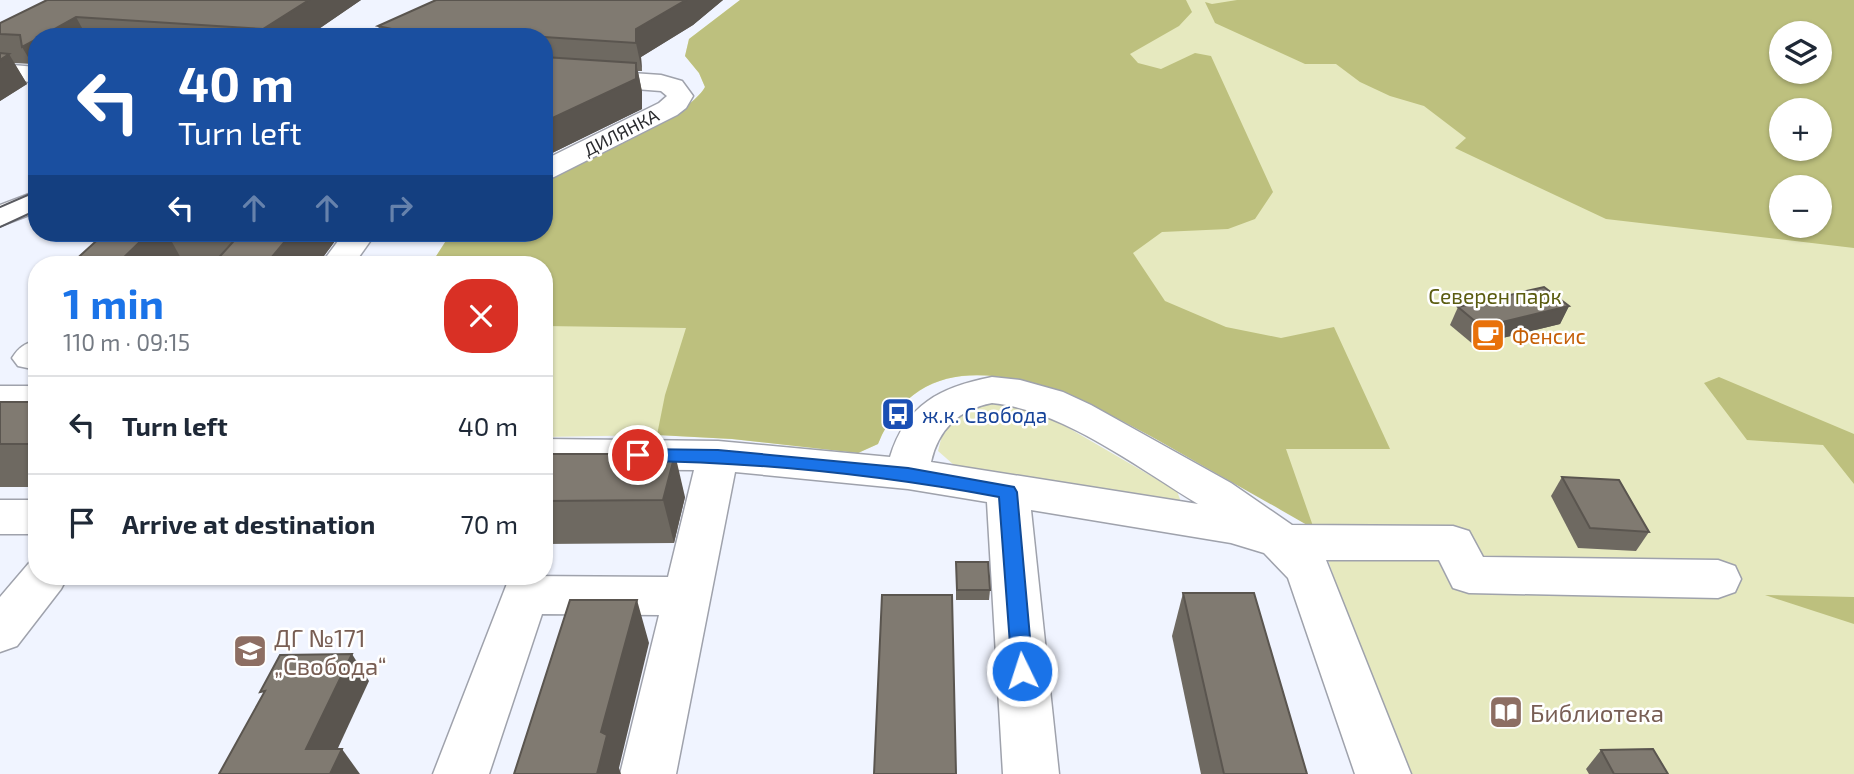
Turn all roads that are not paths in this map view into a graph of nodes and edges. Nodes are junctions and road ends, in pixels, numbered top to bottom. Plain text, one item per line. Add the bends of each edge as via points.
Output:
1 (0, 71) edge
2 (28, 74) edge
3 (553, 75) edge
4 (553, 166) edge
5 (28, 204) edge
6 (0, 217) edge
7 (28, 399) edge
8 (0, 400) edge
9 (553, 454) edge
10 (718, 456) junction
11 (908, 474) junction
12 (1008, 492) junction
13 (0, 517) edge
14 (28, 517) edge
15 (1284, 542) junction
16 (1718, 579) dead end
17 (38, 585) edge
18 (687, 596) junction
19 (0, 632) edge
20 (461, 774) edge
21 (648, 774) edge
22 (1031, 774) edge
23 (1383, 774) edge

1 - 2 street
3 - 4 street, ДИЛЯНКА via 661,83 673,86 680,96 668,109
5 - 6 street
7 - 8 street
9 - 10 street
10 - 11 street
10 - 18 street
11 - 12 street
11 - 15 street via 919,432 951,401 976,390 1009,390 1051,402 1090,421 1243,510
12 - 15 street via 1231,526
12 - 22 street
13 - 14 street
15 - 16 street via 1453,543 1469,575
15 - 23 street via 1308,569
17 - 19 street
18 - 20 street via 525,595
18 - 21 street

